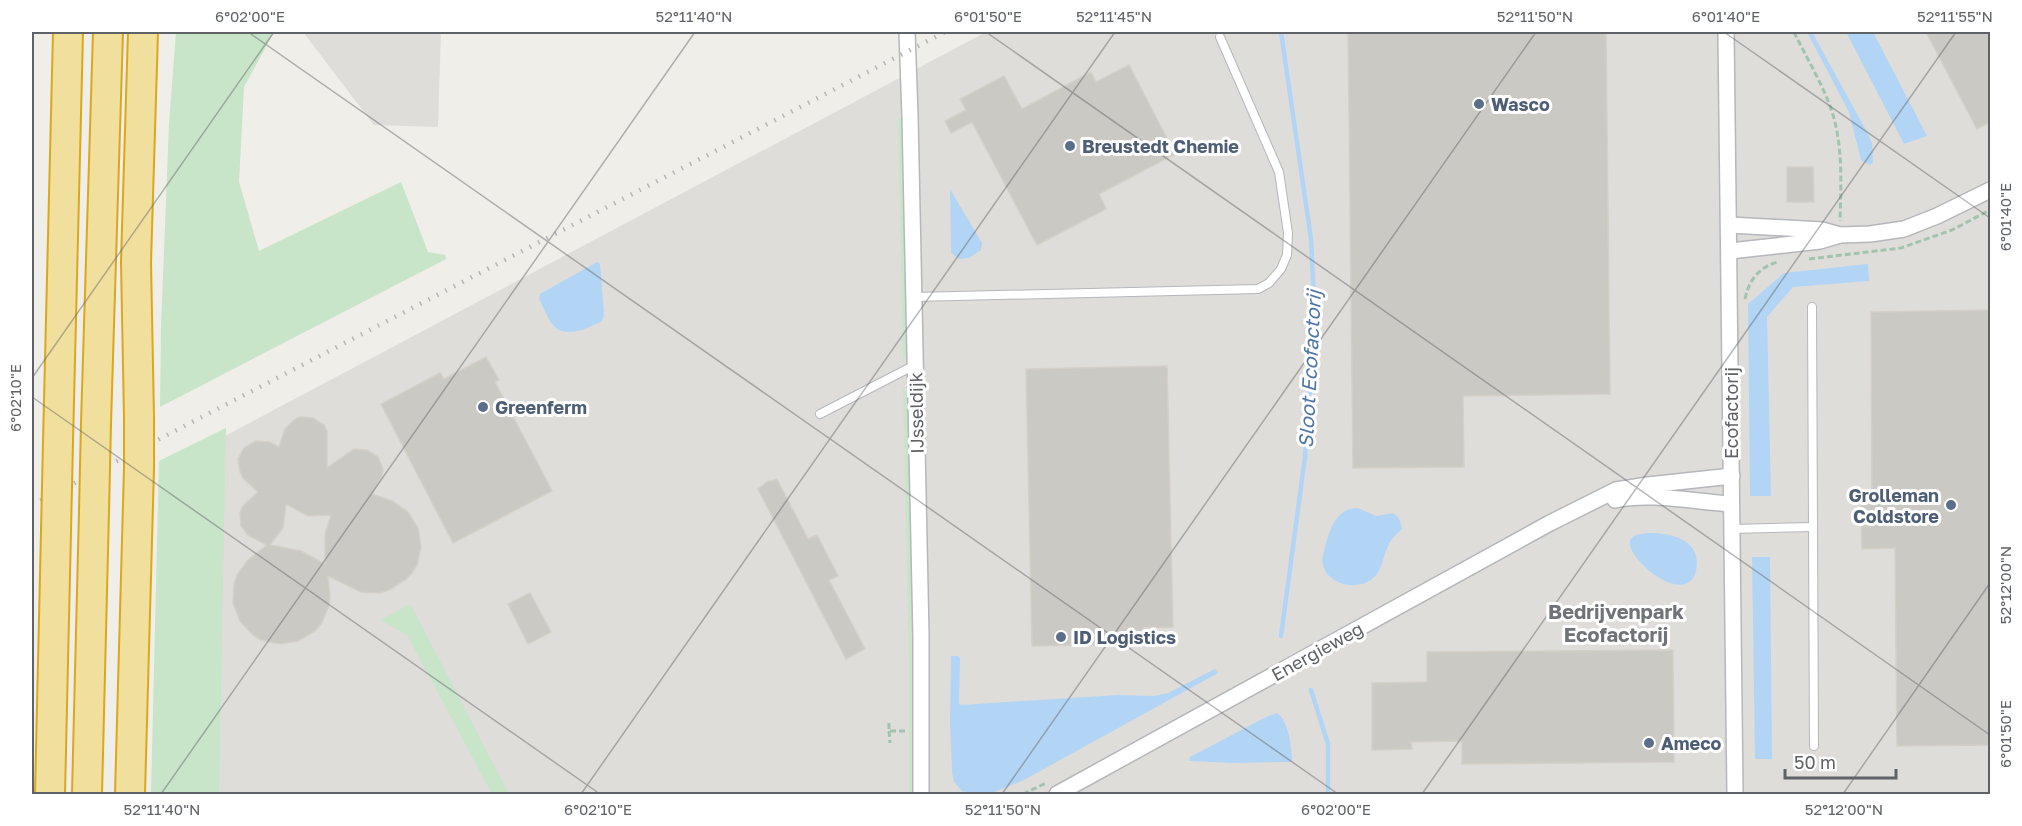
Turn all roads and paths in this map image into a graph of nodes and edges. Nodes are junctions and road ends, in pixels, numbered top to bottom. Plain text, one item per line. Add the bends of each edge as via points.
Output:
1 (68, 32) edge
2 (108, 32) edge
3 (143, 32) edge
4 (162, 32) edge
5 (907, 32) edge
6 (1726, 32) edge
7 (1794, 32) edge
8 (1220, 38) dead end
9 (1990, 190) edge
10 (1730, 225) junction
11 (1840, 235) junction
12 (1730, 251) junction
13 (1840, 255) dead end
14 (136, 262) junction
15 (914, 297) junction
16 (1812, 307) dead end
17 (915, 365) junction
18 (820, 414) dead end
19 (1731, 476) junction
20 (1731, 504) junction
21 (1578, 508) junction
22 (1813, 527) junction
23 (1732, 529) junction
24 (889, 723) dead end
25 (889, 731) junction
26 (908, 731) dead end
27 (890, 743) dead end
28 (1814, 746) dead end
29 (50, 795) edge
30 (87, 795) edge
31 (129, 795) edge
32 (921, 795) edge
33 (1057, 795) edge
34 (1735, 795) edge

1 - 29 highway, bridge
2 - 30 highway, bridge
3 - 14 highway
4 - 14 highway via 152,172
5 - 15 street, IJsseldijk
6 - 10 street, Ecofactorij
7 - 11 path via 1836,126
8 - 15 lane via 1279,172 1288,233 1287,255 1269,283 1258,289
9 - 11 street via 1912,226
10 - 11 street
10 - 12 street, Ecofactorij
11 - 12 street via 1820,241
11 - 13 path
12 - 19 street, Ecofactorij
14 - 31 highway, bridge via 139,468
15 - 17 street, IJsseldijk
16 - 22 lane
17 - 18 lane
17 - 32 street, IJsseldijk
19 - 20 street, Ecofactorij
19 - 21 street, Energieweg via 1616,490
20 - 21 street, Energieweg via 1626,497
20 - 23 street, Ecofactorij
21 - 33 street, Energieweg
22 - 23 lane
22 - 28 lane
23 - 34 street, Ecofactorij
24 - 25 path
25 - 26 path
25 - 27 path

